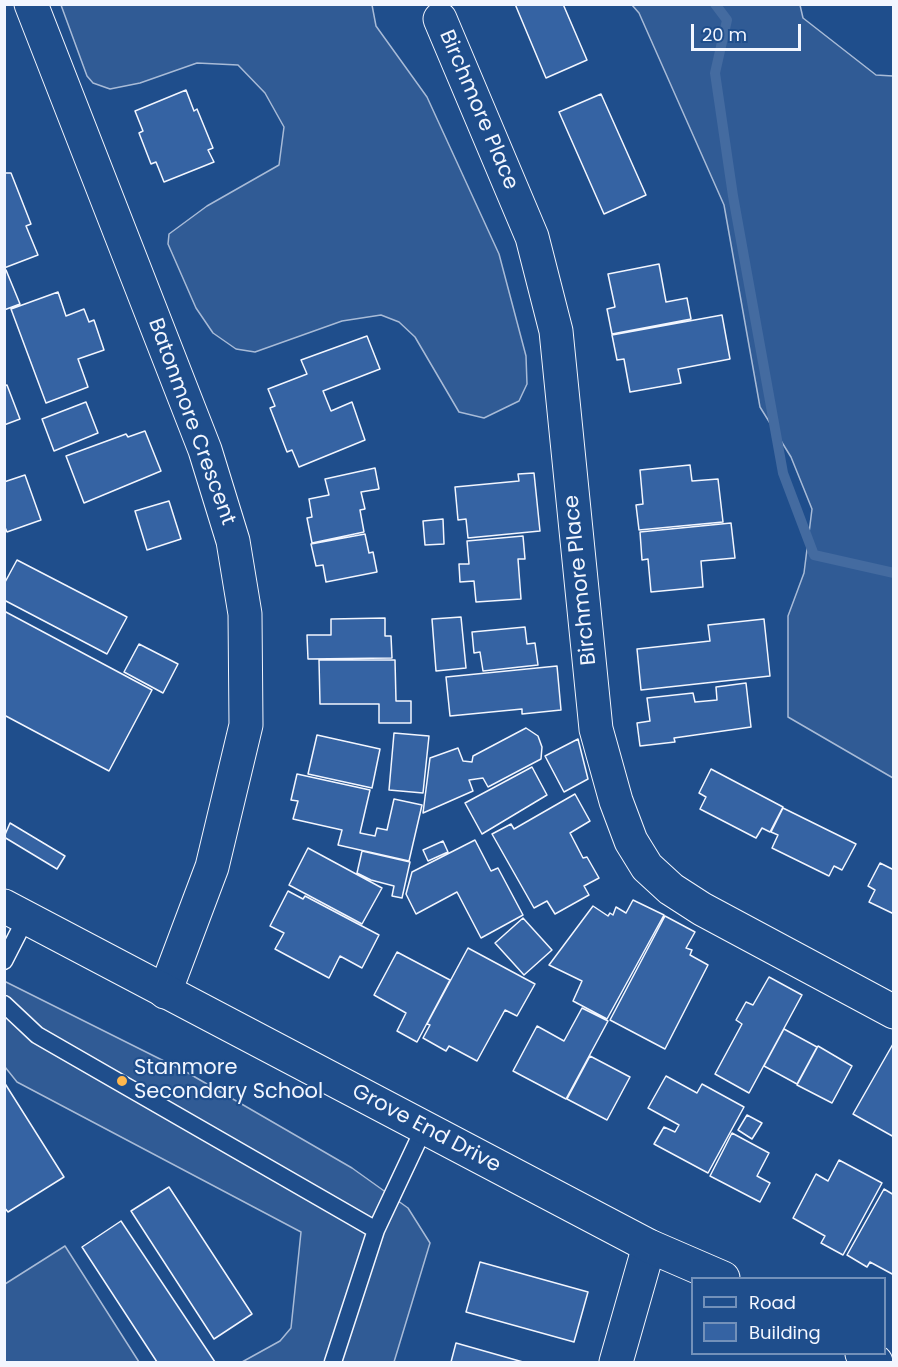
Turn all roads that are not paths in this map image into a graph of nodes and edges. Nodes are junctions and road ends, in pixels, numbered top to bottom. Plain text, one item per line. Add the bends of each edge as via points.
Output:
1 (31, 4) edge
2 (440, 19) dead end
3 (15, 912) edge
4 (4, 961) edge
5 (165, 992) junction
6 (4, 1004) edge
7 (894, 1012) edge
8 (424, 1128) junction
9 (376, 1230) junction
10 (649, 1246) junction
11 (721, 1277) edge
12 (333, 1362) edge
13 (616, 1362) edge

1 - 5 street, Batonmore Crescent via 205,450 234,541 246,614 246,725 242,746 212,867
2 - 7 street, Birchmore Place via 532,237 556,331 597,729 615,801 632,841 647,867 671,889
3 - 4 lane
3 - 5 street, Grove End Drive
5 - 8 street, Grove End Drive
6 - 9 lane via 37,1035
8 - 9 lane
8 - 10 street, Grove End Drive
9 - 12 lane
10 - 11 street, Grove End Drive
10 - 13 street

